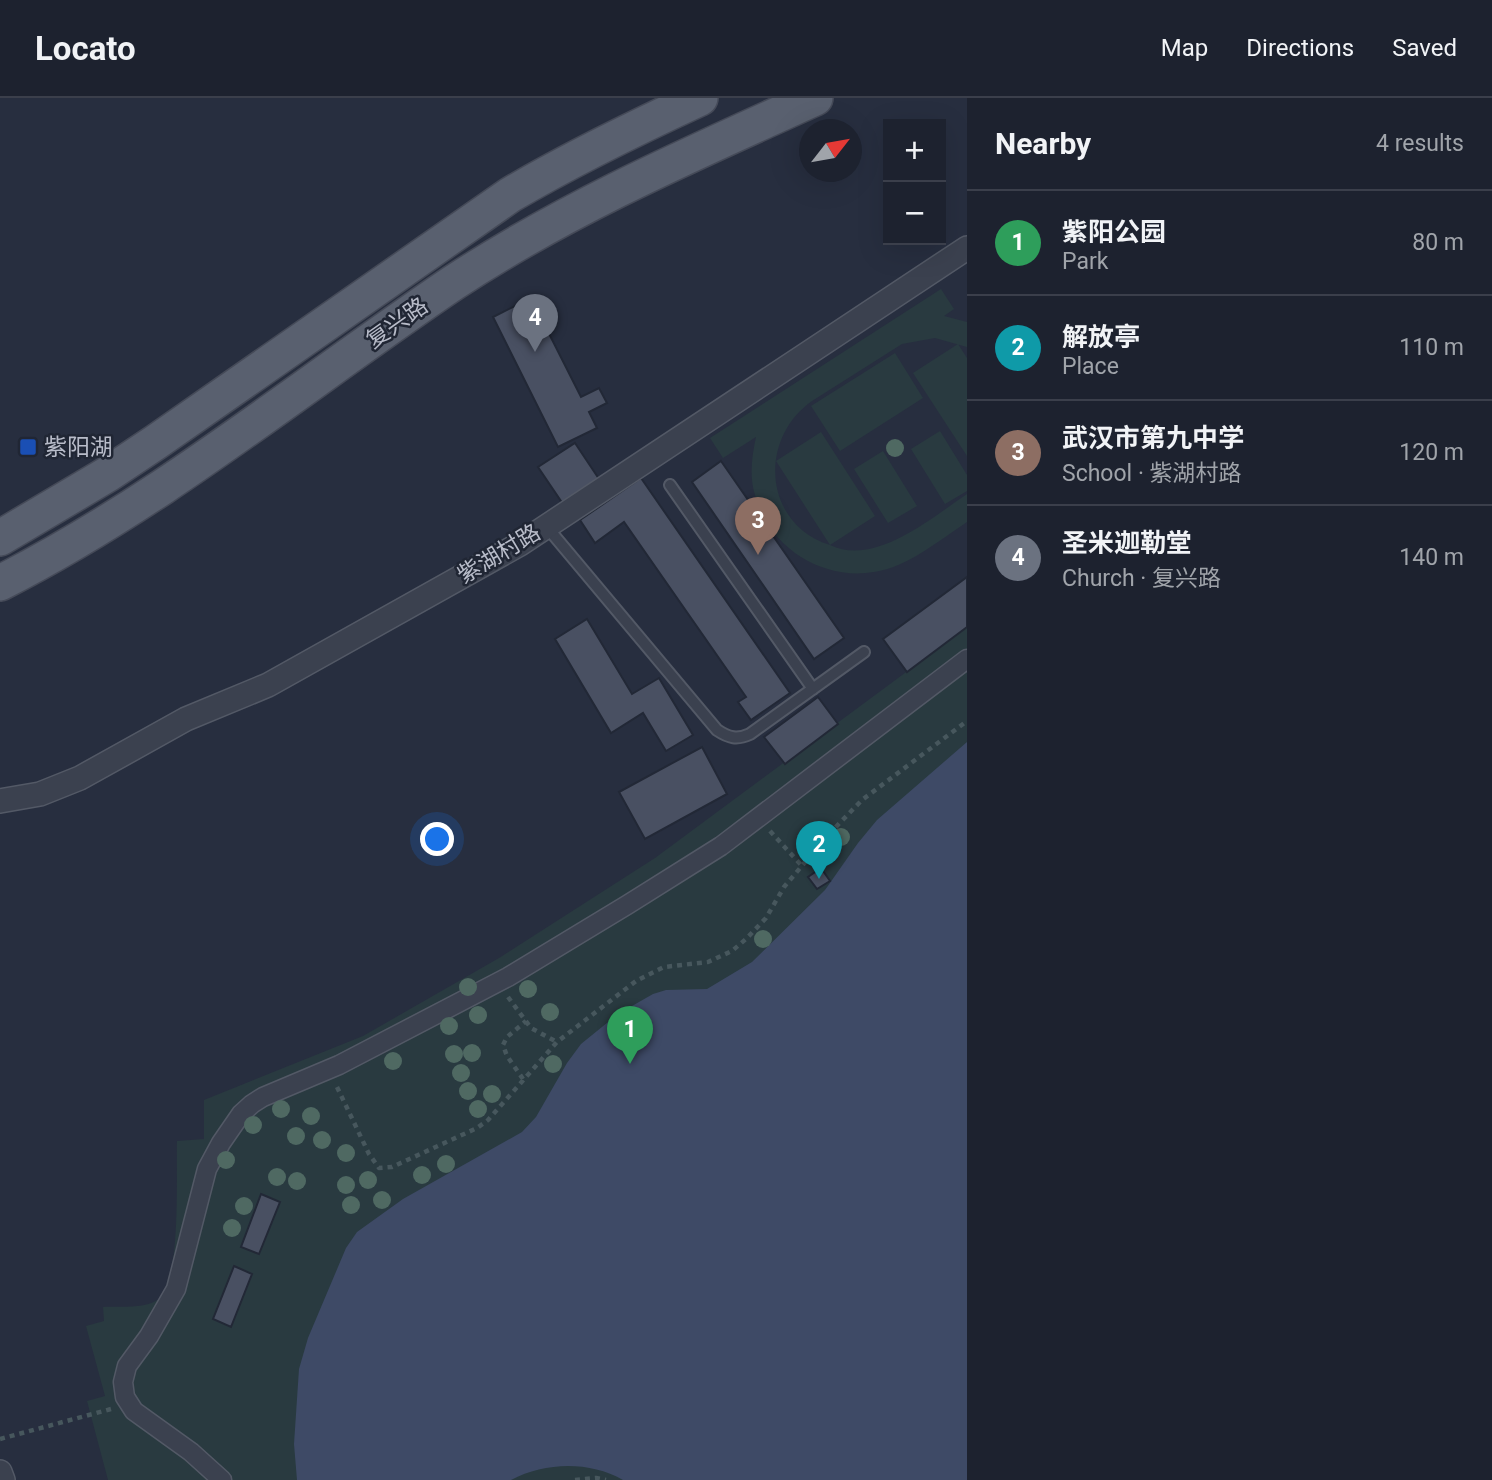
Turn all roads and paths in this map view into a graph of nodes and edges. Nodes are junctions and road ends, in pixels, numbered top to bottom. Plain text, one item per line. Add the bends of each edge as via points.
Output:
1 (700, 98) edge
2 (815, 98) edge
3 (967, 248) edge
4 (670, 485) dead end
5 (546, 526) junction
6 (0, 538) edge
7 (0, 583) edge
8 (864, 652) dead end
9 (967, 659) edge
10 (813, 689) junction
11 (967, 721) edge
12 (0, 801) edge
13 (758, 818) junction
14 (802, 866) junction
15 (498, 982) junction
16 (526, 1021) junction
17 (557, 1042) junction
18 (328, 1069) junction
19 (523, 1079) junction
20 (128, 1404) junction
21 (0, 1439) edge
22 (0, 1472) edge
23 (4, 1480) edge
24 (222, 1480) edge
25 (575, 1480) edge
26 (606, 1480) edge

1 - 6 main road, 复兴路 via 596,147 510,195 156,442
2 - 7 main road, 复兴路 via 642,176 522,241 454,283 160,491 61,552
3 - 5 street, 紫湖村路
4 - 10 lane
5 - 10 lane via 725,736 750,734
5 - 12 street, 紫湖村路 via 268,685 186,719 71,783
8 - 10 lane
9 - 13 street
11 - 14 path via 862,800
13 - 14 path
13 - 15 street via 721,846
14 - 17 path via 766,918 732,951 708,962 653,971
15 - 16 path
15 - 18 street
16 - 17 path
16 - 19 path via 503,1045
17 - 19 path
18 - 19 path via 374,1163 385,1169 477,1128
18 - 20 street via 252,1104 221,1143 203,1182 176,1289 127,1366 123,1382
20 - 21 path
20 - 24 street
22 - 23 street
25 - 26 path

